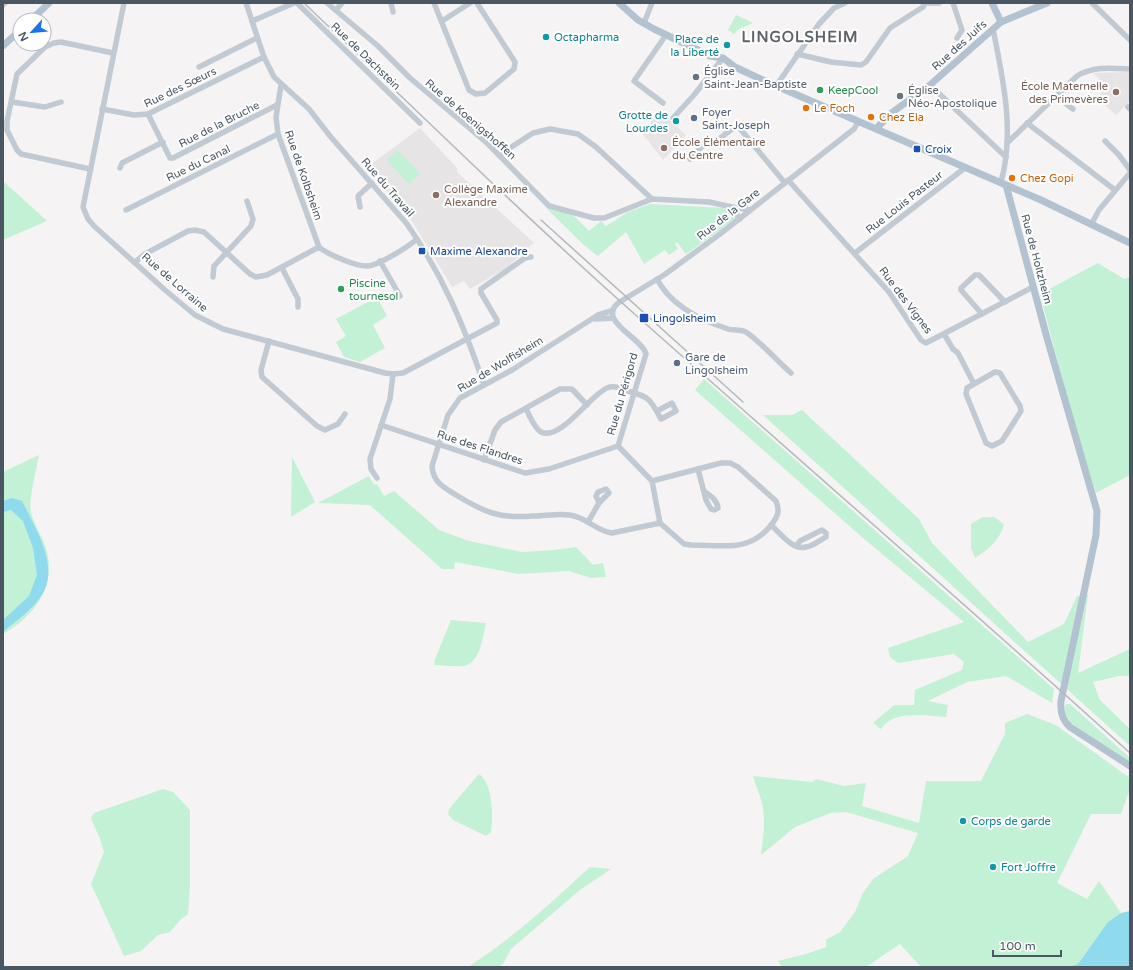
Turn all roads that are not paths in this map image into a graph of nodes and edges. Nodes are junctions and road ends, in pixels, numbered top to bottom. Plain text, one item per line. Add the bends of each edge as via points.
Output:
1 (49, 3) edge
2 (124, 3) edge
3 (246, 3) edge
4 (294, 3) edge
5 (297, 3) edge
6 (327, 3) edge
7 (342, 3) edge
8 (391, 3) edge
9 (434, 3) edge
10 (470, 3) edge
11 (477, 3) edge
12 (619, 3) edge
13 (652, 3) edge
14 (846, 3) edge
15 (922, 3) edge
16 (925, 3) edge
17 (938, 3) edge
18 (953, 3) edge
19 (992, 3) edge
20 (996, 3) edge
21 (1047, 3) edge
22 (1092, 3) edge
23 (336, 10) junction
24 (39, 12) edge
25 (393, 12) dead end
26 (252, 21) junction
27 (442, 21) junction
28 (1003, 21) junction
29 (644, 24) junction
30 (993, 29) junction
31 (666, 35) junction
32 (12, 38) edge
33 (257, 38) junction
34 (957, 38) dead end
35 (1130, 40) edge
36 (3, 46) edge
37 (113, 53) junction
38 (797, 54) junction
39 (264, 57) junction
40 (723, 58) junction
41 (199, 67) dead end
42 (1130, 69) edge
43 (281, 85) junction
44 (930, 85) junction
45 (776, 86) junction
46 (1056, 96) junction
47 (12, 102) junction
48 (62, 102) dead end
49 (663, 103) dead end
50 (277, 106) junction
51 (102, 109) junction
52 (1073, 109) dead end
53 (148, 114) junction
54 (673, 118) dead end
55 (5, 122) edge
56 (858, 122) junction
57 (420, 123) dead end
58 (1027, 123) junction
59 (1007, 128) junction
60 (876, 129) junction
61 (5, 130) edge
62 (278, 134) junction
63 (1015, 134) junction
64 (1105, 141) dead end
65 (163, 142) junction
66 (1007, 143) junction
67 (499, 154) junction
68 (1006, 157) junction
69 (690, 159) dead end
70 (966, 167) junction
71 (120, 168) dead end
72 (90, 169) junction
73 (1130, 170) edge
74 (1130, 173) edge
75 (786, 182) junction
76 (372, 183) junction
77 (1004, 183) junction
78 (1115, 190) junction
79 (652, 200) junction
80 (247, 201) dead end
81 (360, 207) dead end
82 (732, 207) junction
83 (126, 210) dead end
84 (750, 210) junction
85 (740, 219) junction
86 (1092, 223) junction
87 (417, 240) junction
88 (1130, 243) edge
89 (319, 247) junction
90 (226, 253) junction
91 (855, 253) junction
92 (531, 257) dead end
93 (380, 261) junction
94 (135, 262) junction
95 (282, 268) junction
96 (213, 277) dead end
97 (657, 279) junction
98 (1033, 287) junction
99 (400, 296) dead end
100 (1005, 302) junction
101 (298, 307) dead end
102 (611, 311) junction
103 (982, 314) junction
104 (613, 318) junction
105 (593, 319) junction
106 (944, 334) junction
107 (468, 338) junction
108 (269, 341) junction
109 (790, 373) dead end
110 (394, 374) junction
111 (974, 384) junction
112 (484, 385) junction
113 (634, 392) junction
114 (587, 404) junction
115 (526, 409) junction
116 (656, 411) dead end
117 (345, 414) dead end
118 (381, 425) junction
119 (439, 444) junction
120 (618, 446) junction
121 (484, 460) junction
122 (698, 469) junction
123 (378, 478) dead end
124 (652, 481) junction
125 (704, 492) dead end
126 (598, 503) dead end
127 (588, 522) junction
128 (660, 523) junction
129 (771, 525) junction
130 (796, 546) junction
131 (1130, 768) edge

1 - 24 main road
2 - 37 street, Rue de Lorraine
3 - 26 street, Rue du Travail
4 - 26 street
5 - 57 street, Rue de Dachstein
6 - 23 street, Rue de Koenigshoffen
7 - 23 street
8 - 25 street
9 - 27 street
10 - 27 street
11 - 27 street via 516,66 485,93 476,94 469,90
12 - 29 main road
13 - 29 street
14 - 38 street via 834,8
15 - 16 street
16 - 17 street
16 - 38 street via 923,7 890,28 866,62 861,65 831,62
18 - 34 street via 962,30
19 - 28 main road
20 - 28 main road
21 - 28 main road
22 - 35 street
23 - 67 street, Rue de Koenigshoffen
26 - 33 street, Rue du Travail
28 - 30 main road, Rue des Juifs
29 - 31 main road
30 - 44 main road, Rue des Juifs
30 - 59 street via 1008,111
31 - 40 main road via 710,56
31 - 49 street via 634,81
32 - 36 main road
33 - 39 street, Rue du Travail
33 - 41 street
37 - 47 street via 61,42 45,47 19,71
37 - 51 street, Rue de Lorraine
38 - 45 street
39 - 43 street, Rue du Travail
39 - 53 street, Rue des Sœurs
40 - 45 main road via 735,67
40 - 54 street
42 - 46 street via 1096,68 1084,72
43 - 50 street, Rue de Kolbsheim
43 - 76 street, Rue du Travail via 309,109
44 - 60 main road, Rue des Juifs via 890,114
44 - 68 street
45 - 56 main road
46 - 52 street
46 - 58 street
47 - 48 street via 45,108
47 - 55 street
50 - 62 street, Rue de Kolbsheim
50 - 65 street, Rue de la Bruche via 173,158 170,158
51 - 53 street, Rue des Sœurs via 134,116
51 - 72 street, Rue de Lorraine
53 - 65 street
55 - 61 street
56 - 60 main road
56 - 75 street, Rue de la Gare via 854,129
58 - 63 street
58 - 78 street
59 - 63 street
59 - 66 street
60 - 70 main road
61 - 72 street via 21,154
62 - 83 street, Rue du Canal
62 - 89 street, Rue de Kolbsheim
63 - 66 street
64 - 73 street via 1120,155
65 - 71 street via 122,163
66 - 68 street
67 - 79 street, Rue de Koenigshoffen via 545,204 552,207 594,218 604,218
67 - 79 street via 533,133 550,129 578,134 596,147
68 - 77 street
69 - 75 street, Rue des Vignes via 706,143 719,139 737,125
70 - 77 main road
70 - 91 street, Rue Louis Pasteur
72 - 94 street, Rue de Lorraine via 83,207 88,220
74 - 78 street
75 - 84 street, Rue de la Gare
75 - 91 street, Rue des Vignes
76 - 81 street via 358,196
76 - 87 street, Rue du Travail via 407,224
77 - 86 main road
77 - 98 main road, Rue de Holtzheim
78 - 86 street
79 - 82 street, Rue de Koenigshoffen via 709,202
80 - 90 street via 253,219 251,226
82 - 84 street, Rue de Koenigshoffen
82 - 85 street
84 - 85 street, Rue de la Gare
85 - 97 street, Rue de la Gare
86 - 88 main road
87 - 93 street
87 - 107 street, Rue du Travail via 452,300
89 - 93 street via 327,253 359,264 369,266
89 - 95 street
90 - 94 street via 204,232 195,230 188,231
90 - 95 street via 256,277 267,276
90 - 96 street via 214,266
91 - 106 street, Rue des Vignes via 889,292 921,340 926,343
92 - 107 street via 525,258 481,289 497,323
93 - 99 street
94 - 108 street, Rue de Lorraine via 165,290 207,322 223,329
95 - 101 street via 298,299
97 - 102 street, Rue de la Gare
97 - 109 street via 664,292 680,306 730,330 744,331
98 - 100 street, Rue des Vignes
98 - 131 main road, Rue de Holtzheim via 1081,460 1095,500 1097,517 1094,545 1060,708 1070,727
100 - 103 street, Rue des Vignes
100 - 103 street via 979,275 975,275 961,290
102 - 104 street
102 - 105 street, Rue de Wolfisheim
103 - 106 street, Rue des Vignes
104 - 105 street, Rue de Wolfisheim
104 - 113 street, Rue du Périgord via 646,352
105 - 112 street, Rue de Wolfisheim
106 - 111 street via 958,353
107 - 110 street via 406,372
107 - 112 street, Rue du Travail
108 - 110 street, Rue de Lorraine
108 - 117 street via 261,370 262,377 317,426 325,430 338,424
110 - 118 street via 390,398
111 - 111 street via 968,388 966,394 986,443 992,446 1002,441 1021,411 1020,406 1000,373 995,372
112 - 119 street, Rue de Wolfisheim via 460,398 448,415
113 - 114 street via 608,387
113 - 116 street via 649,399
113 - 120 street, Rue du Périgord
114 - 115 street via 572,389 566,388
114 - 115 street via 567,423 550,433 540,431
115 - 121 street via 500,422
118 - 119 street, Rue des Flandres
118 - 123 street via 370,459 371,469
119 - 121 street, Rue des Flandres
119 - 127 street, Rue de Wolfisheim via 432,466 436,481 440,486 479,508 500,516 570,515
120 - 121 street, Rue des Flandres via 537,472 525,473
120 - 124 street, Rue du Périgord
122 - 124 street
122 - 125 street
122 - 129 street via 721,463 730,463 738,467 776,501 778,515
124 - 128 street
126 - 127 street
127 - 128 street, Rue de Wolfisheim via 604,532 612,533
128 - 129 street via 684,544 691,545 746,544 758,538
129 - 130 street
130 - 130 street via 806,547 826,537 826,533 822,530 800,541

